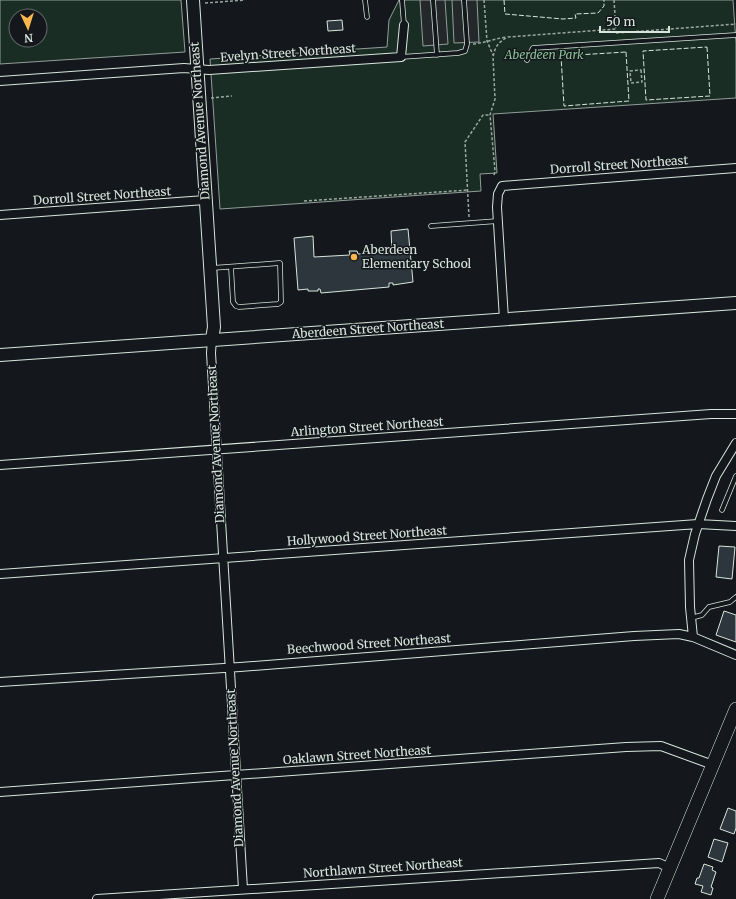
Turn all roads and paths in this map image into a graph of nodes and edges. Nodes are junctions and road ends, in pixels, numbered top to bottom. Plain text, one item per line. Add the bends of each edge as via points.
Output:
1 (192, 0) edge
2 (245, 0) edge
3 (365, 0) edge
4 (402, 0) edge
5 (433, 0) edge
6 (464, 0) edge
7 (484, 0) edge
8 (614, 0) edge
9 (205, 3) dead end
10 (367, 17) dead end
11 (404, 24) joint
12 (736, 24) edge
13 (616, 30) junction
14 (616, 33) junction
15 (736, 35) edge
16 (508, 37) junction
17 (487, 41) junction
18 (617, 42) junction
19 (467, 44) junction
20 (436, 55) junction
21 (401, 57) junction
22 (493, 57) junction
23 (527, 60) dead end
24 (197, 69) junction
25 (641, 76) junction
26 (644, 76) dead end
27 (627, 77) dead end
28 (630, 77) junction
29 (0, 81) edge
30 (232, 96) dead end
31 (211, 98) dead end
32 (490, 115) junction
33 (736, 168) edge
34 (494, 175) dead end
35 (468, 190) junction
36 (205, 200) junction
37 (304, 201) dead end
38 (0, 215) edge
39 (498, 221) junction
40 (470, 223) junction
41 (431, 226) dead end
42 (231, 267) junction
43 (209, 268) junction
44 (736, 303) edge
45 (504, 319) junction
46 (212, 339) junction
47 (0, 355) edge
48 (736, 414) edge
49 (736, 443) edge
50 (216, 450) junction
51 (0, 465) edge
52 (736, 476) edge
53 (722, 510) dead end
54 (698, 524) junction
55 (736, 526) edge
56 (222, 558) junction
57 (0, 574) edge
58 (736, 597) edge
59 (691, 618) junction
60 (693, 637) junction
61 (736, 655) edge
62 (229, 666) junction
63 (0, 682) edge
64 (736, 709) edge
65 (713, 765) junction
66 (236, 775) junction
67 (0, 792) edge
68 (670, 868) junction
69 (242, 889) junction
70 (103, 899) edge
71 (657, 899) edge

1 - 24 street, Diamond Avenue Northeast
2 - 9 path
3 - 10 lane
4 - 11 lane
5 - 20 lane
6 - 19 lane
7 - 17 path
8 - 13 path
11 - 21 street
12 - 14 path
13 - 14 path
13 - 16 path
14 - 18 path
15 - 18 lane
16 - 17 path
16 - 22 path via 497,44
17 - 19 path
17 - 22 path
18 - 23 lane via 533,48
19 - 20 lane via 462,53
20 - 21 lane
21 - 24 street, Evelyn Street Northeast
22 - 32 path via 495,99
24 - 29 street, Evelyn Street Northeast
24 - 36 street, Diamond Avenue Northeast
25 - 26 path
25 - 28 path via 641,70 630,71
25 - 28 path via 642,82 631,83
27 - 28 path
30 - 31 path
32 - 34 path
32 - 35 path via 483,116 465,142
33 - 39 street, Dorroll Street Northeast via 504,185 498,194
35 - 37 path
35 - 40 path
36 - 38 street, Dorroll Street Northeast
36 - 43 street, Diamond Avenue Northeast
39 - 40 lane
39 - 45 street
40 - 41 lane
42 - 42 lane via 280,263 281,302 236,306 233,302
42 - 43 lane
43 - 46 street, Diamond Avenue Northeast via 214,327
44 - 45 street, Aberdeen Street Northeast
45 - 46 street, Aberdeen Street Northeast
46 - 47 street, Aberdeen Street Northeast
46 - 50 street, Diamond Avenue Northeast
48 - 50 street, Arlington Street Northeast
49 - 54 street via 716,476
50 - 51 street, Arlington Street Northeast
50 - 56 street, Diamond Avenue Northeast
52 - 53 lane
54 - 55 street, Hollywood Street Northeast
54 - 56 street, Hollywood Street Northeast
54 - 59 street via 689,560
56 - 57 street, Hollywood Street Northeast
56 - 62 street, Diamond Avenue Northeast
58 - 59 lane via 730,602 709,607 702,615
59 - 60 street
60 - 61 street, Beechwood Street Northeast
60 - 62 street, Beechwood Street Northeast via 679,634 634,636
62 - 63 street, Beechwood Street Northeast
62 - 66 street, Diamond Avenue Northeast
64 - 65 main road
65 - 66 street, Oaklawn Street Northeast via 661,746
65 - 68 main road
66 - 67 street, Oaklawn Street Northeast
66 - 69 street, Diamond Avenue Northeast
68 - 69 street, Northlawn Street Northeast via 658,863
68 - 71 main road
69 - 70 street, Northlawn Street Northeast

